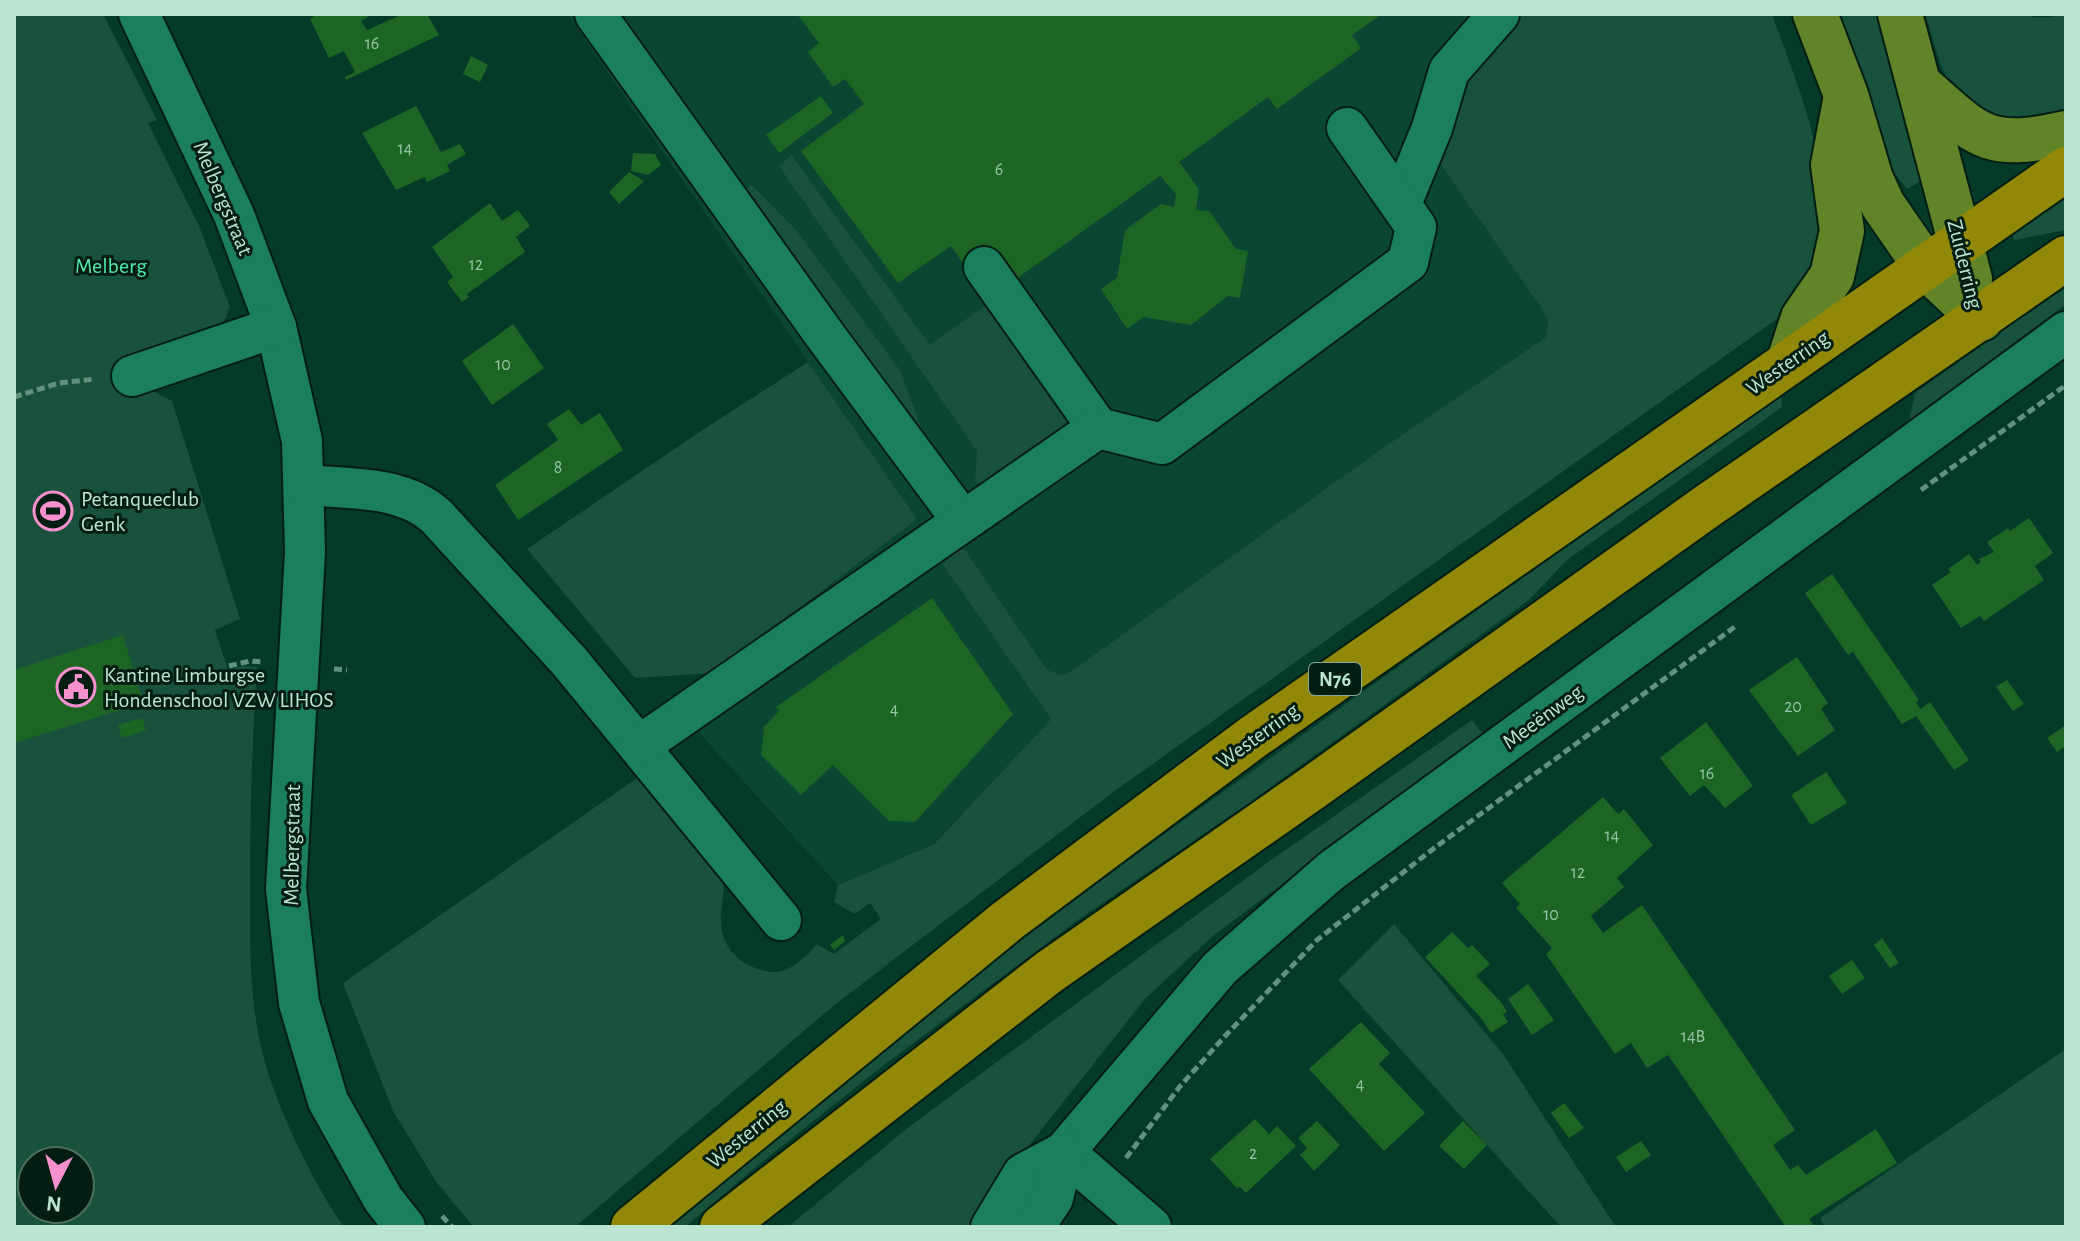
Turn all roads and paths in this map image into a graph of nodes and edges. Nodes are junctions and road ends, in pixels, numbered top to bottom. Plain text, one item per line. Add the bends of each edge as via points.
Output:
1 (139, 14) edge
2 (595, 14) edge
3 (1499, 14) edge
4 (1815, 14) edge
5 (1900, 14) edge
6 (1920, 85) junction
7 (1846, 95) junction
8 (1347, 128) dead end
9 (2066, 133) edge
10 (2066, 169) edge
11 (1401, 204) junction
12 (1961, 243) junction
13 (2066, 258) edge
14 (1925, 266) junction
15 (984, 267) dead end
16 (1981, 319) junction
17 (276, 327) junction
18 (2066, 332) edge
19 (1789, 361) junction
20 (132, 376) joint
21 (2066, 385) edge
22 (14, 397) edge
23 (1098, 428) junction
24 (304, 485) junction
25 (1911, 495) dead end
26 (962, 520) junction
27 (1741, 621) dead end
28 (258, 661) dead end
29 (229, 666) dead end
30 (338, 669) dead end
31 (347, 670) dead end
32 (639, 746) junction
33 (781, 920) dead end
34 (1064, 1152) junction
35 (1104, 1186) junction
36 (423, 1221) edge
37 (452, 1227) edge
38 (633, 1227) edge
39 (722, 1227) edge
40 (991, 1227) edge
41 (1034, 1227) edge
42 (1151, 1227) edge

1 - 17 street, Melbergstraat via 234,215
2 - 26 street
3 - 11 street via 1449,71
4 - 7 main road, Zuiderring
5 - 6 main road, Zuiderring
6 - 9 main road via 1970,130 1990,138 2027,142
6 - 12 main road, Zuiderring
7 - 14 main road, Zuiderring via 1883,205
7 - 19 main road via 1833,165 1842,231 1832,276 1803,318
8 - 11 street
10 - 12 highway, Westerring / N76
11 - 23 street via 1416,227 1408,262 1162,444
12 - 14 highway, Westerring / N76
12 - 16 main road, Zuiderring
13 - 16 highway
14 - 16 main road, Zuiderring
14 - 19 highway, Westerring / N76
15 - 23 street
16 - 39 highway via 1049,972
17 - 20 street
17 - 24 street, Melbergstraat via 302,441
18 - 34 street, Meeënweg via 1331,871 1220,968
19 - 38 highway, Westerring / N76 via 1253,737 1007,921
20 - 22 path via 59,383
21 - 25 path
23 - 26 street
24 - 32 street via 400,495 423,504 569,661
24 - 36 street, Melbergstraat via 286,889 299,1003 328,1101 383,1199
26 - 32 street
27 - 35 path via 1317,940 1181,1085
28 - 29 path
30 - 31 path
32 - 33 street
34 - 35 street
34 - 40 street via 1023,1174
34 - 41 street via 1053,1198
35 - 42 street
36 - 37 path

